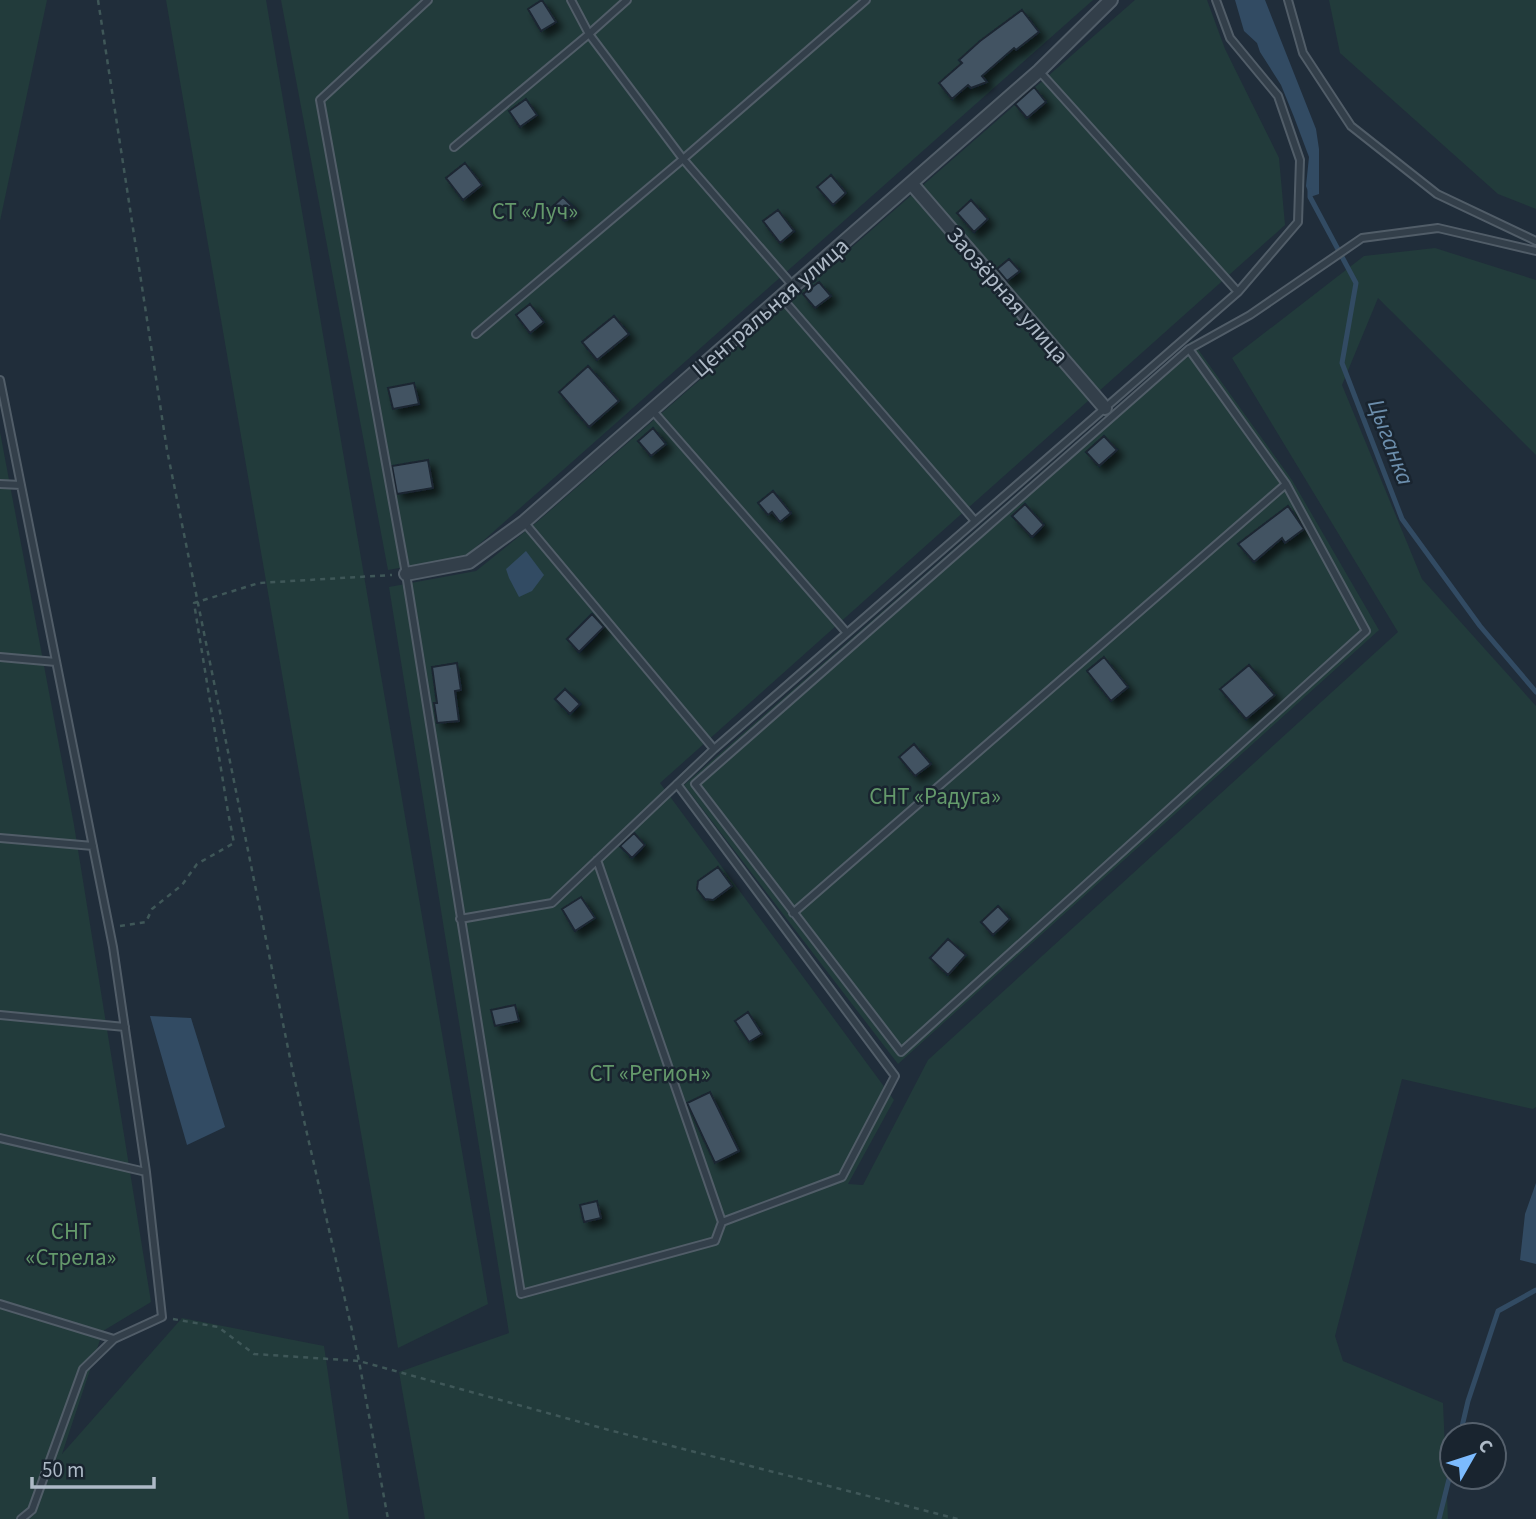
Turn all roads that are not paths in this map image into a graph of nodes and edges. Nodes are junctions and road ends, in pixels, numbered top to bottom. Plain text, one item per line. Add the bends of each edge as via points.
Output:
1 (428, 0) edge
2 (570, 0) edge
3 (626, 0) edge
4 (866, 0) edge
5 (1111, 0) edge
6 (1216, 0) edge
7 (1288, 0) edge
8 (589, 34) junction
9 (1039, 71) junction
10 (454, 147) dead end
11 (683, 159) junction
12 (911, 183) junction
13 (1536, 241) edge
14 (1536, 251) edge
15 (793, 286) junction
16 (1238, 292) junction
17 (781, 297) junction
18 (476, 334) dead end
19 (1189, 349) junction
20 (0, 380) edge
21 (1105, 408) junction
22 (652, 410) junction
23 (0, 484) edge
24 (1286, 484) junction
25 (21, 485) junction
26 (975, 521) junction
27 (524, 522) junction
28 (406, 574) junction
29 (847, 633) junction
30 (0, 657) edge
31 (56, 662) junction
32 (714, 749) junction
33 (677, 784) junction
34 (0, 838) edge
35 (93, 846) junction
36 (597, 860) junction
37 (793, 913) junction
38 (460, 919) junction
39 (0, 1015) edge
40 (125, 1027) junction
41 (0, 1138) edge
42 (146, 1172) junction
43 (722, 1222) junction
44 (0, 1304) edge
45 (114, 1339) junction
46 (21, 1519) edge

1 - 28 lane via 320,100
2 - 8 lane
3 - 8 lane
4 - 11 lane
5 - 9 street, Центральная улица
6 - 16 lane via 1230,38 1278,96 1300,160 1298,222
7 - 13 lane via 1303,53 1351,127 1437,194
8 - 10 lane
8 - 11 lane
9 - 12 street, Центральная улица
9 - 16 lane
11 - 15 lane
11 - 18 lane
12 - 15 street, Центральная улица
12 - 21 street, Заозёрная улица
14 - 19 lane via 1438,228 1362,238 1250,315
15 - 17 street, Центральная улица
16 - 21 lane
17 - 22 street, Центральная улица
17 - 26 lane
19 - 24 lane
19 - 37 lane via 695,784
20 - 25 lane
21 - 26 lane
22 - 27 street, Центральная улица
22 - 29 lane
23 - 25 lane
24 - 37 lane
24 - 37 lane via 1366,631 901,1052
25 - 31 lane
26 - 29 lane
27 - 28 street, Центральная улица via 469,562
27 - 32 lane
28 - 38 lane
29 - 32 lane
30 - 31 lane
31 - 35 lane
32 - 33 lane
33 - 36 lane
33 - 43 lane via 895,1076 842,1177
34 - 35 lane
35 - 40 lane
36 - 38 lane via 552,903
36 - 43 lane
38 - 43 lane via 522,1294 715,1241
39 - 40 lane
40 - 42 lane
41 - 42 lane
42 - 45 lane via 162,1317
44 - 45 lane
45 - 46 lane via 83,1369 32,1510

